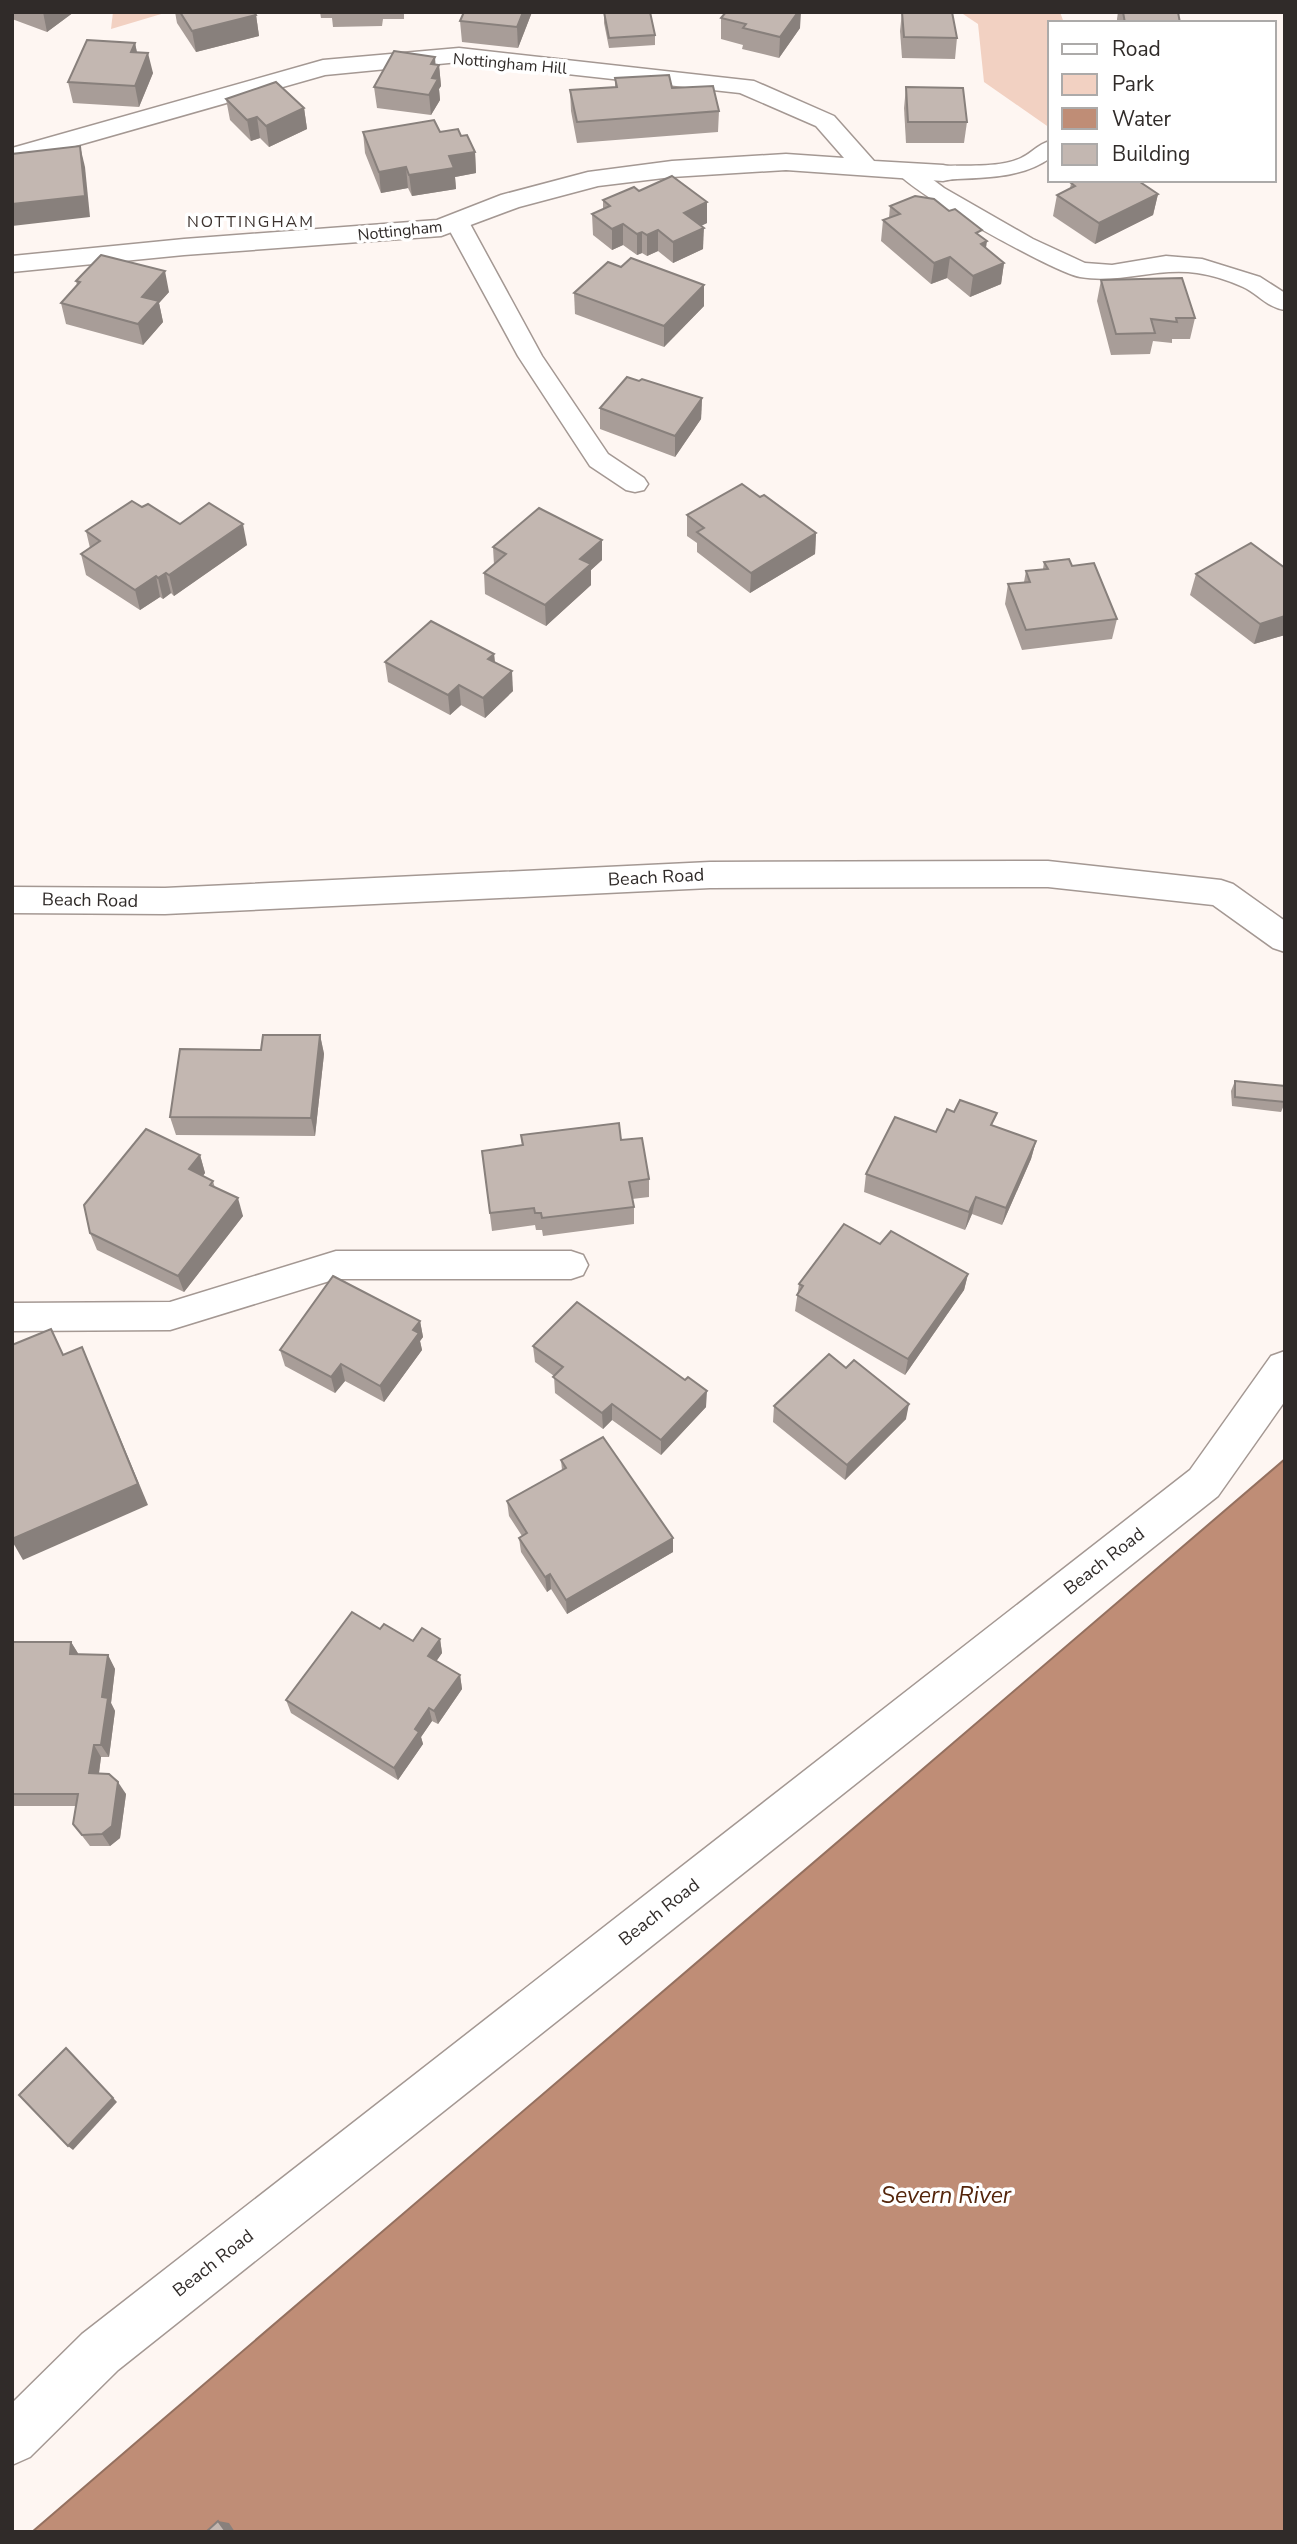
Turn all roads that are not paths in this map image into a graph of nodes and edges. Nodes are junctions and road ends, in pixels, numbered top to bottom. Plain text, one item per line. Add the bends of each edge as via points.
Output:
1 (1048, 149) edge
2 (12, 156) edge
3 (866, 167) junction
4 (908, 171) junction
5 (943, 173) joint
6 (457, 222) junction
7 (12, 264) edge
8 (1283, 303) dead end
9 (635, 484) dead end
10 (12, 900) edge
11 (1285, 939) edge
12 (571, 1265) dead end
13 (12, 1317) edge
14 (1285, 1368) edge
15 (12, 2439) edge

1 - 5 lane via 1017,166
2 - 3 street, Nottingham Hill via 323,68 459,55 745,86 825,121
3 - 4 street
3 - 6 street, Nottingham via 786,162 597,178 510,201
4 - 5 street
4 - 8 lane via 936,193 1025,244 1081,270 1112,272 1166,263 1202,266 1252,282
6 - 7 street, Nottingham via 429,229
6 - 9 lane via 530,356 599,460
10 - 11 street, Beach Road via 165,901 710,874 1048,874 1221,892
12 - 13 lane via 336,1265 170,1316
14 - 15 street, Beach Road via 1204,1483 100,2351

